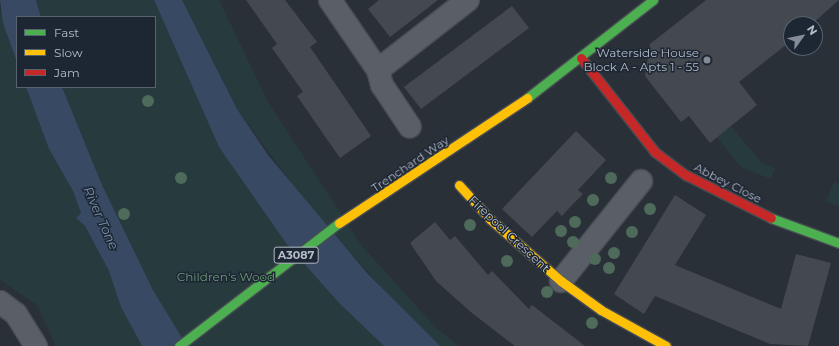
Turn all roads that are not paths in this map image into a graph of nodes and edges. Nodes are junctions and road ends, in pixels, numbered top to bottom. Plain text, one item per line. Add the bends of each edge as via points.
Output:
1 (330, 0) edge
2 (468, 0) edge
3 (653, 0) edge
4 (581, 58) junction
5 (378, 70) junction
6 (410, 127) dead end
7 (641, 180) dead end
8 (459, 185) dead end
9 (839, 243) edge
10 (561, 281) junction
11 (0, 302) edge
12 (36, 346) edge
13 (179, 346) edge
14 (666, 346) edge

1 - 5 street
2 - 5 street
3 - 4 main road, Trenchard Way / A3087
4 - 9 main road, Abbey Close via 655,152 686,175 777,221
4 - 13 main road, Trenchard Way / A3087 via 420,173 307,246
5 - 6 street via 382,85
7 - 10 street, Firepool Crescent
8 - 10 main road, Firepool Crescent via 495,224
10 - 14 main road, Firepool Crescent via 602,310
11 - 12 street via 16,314

